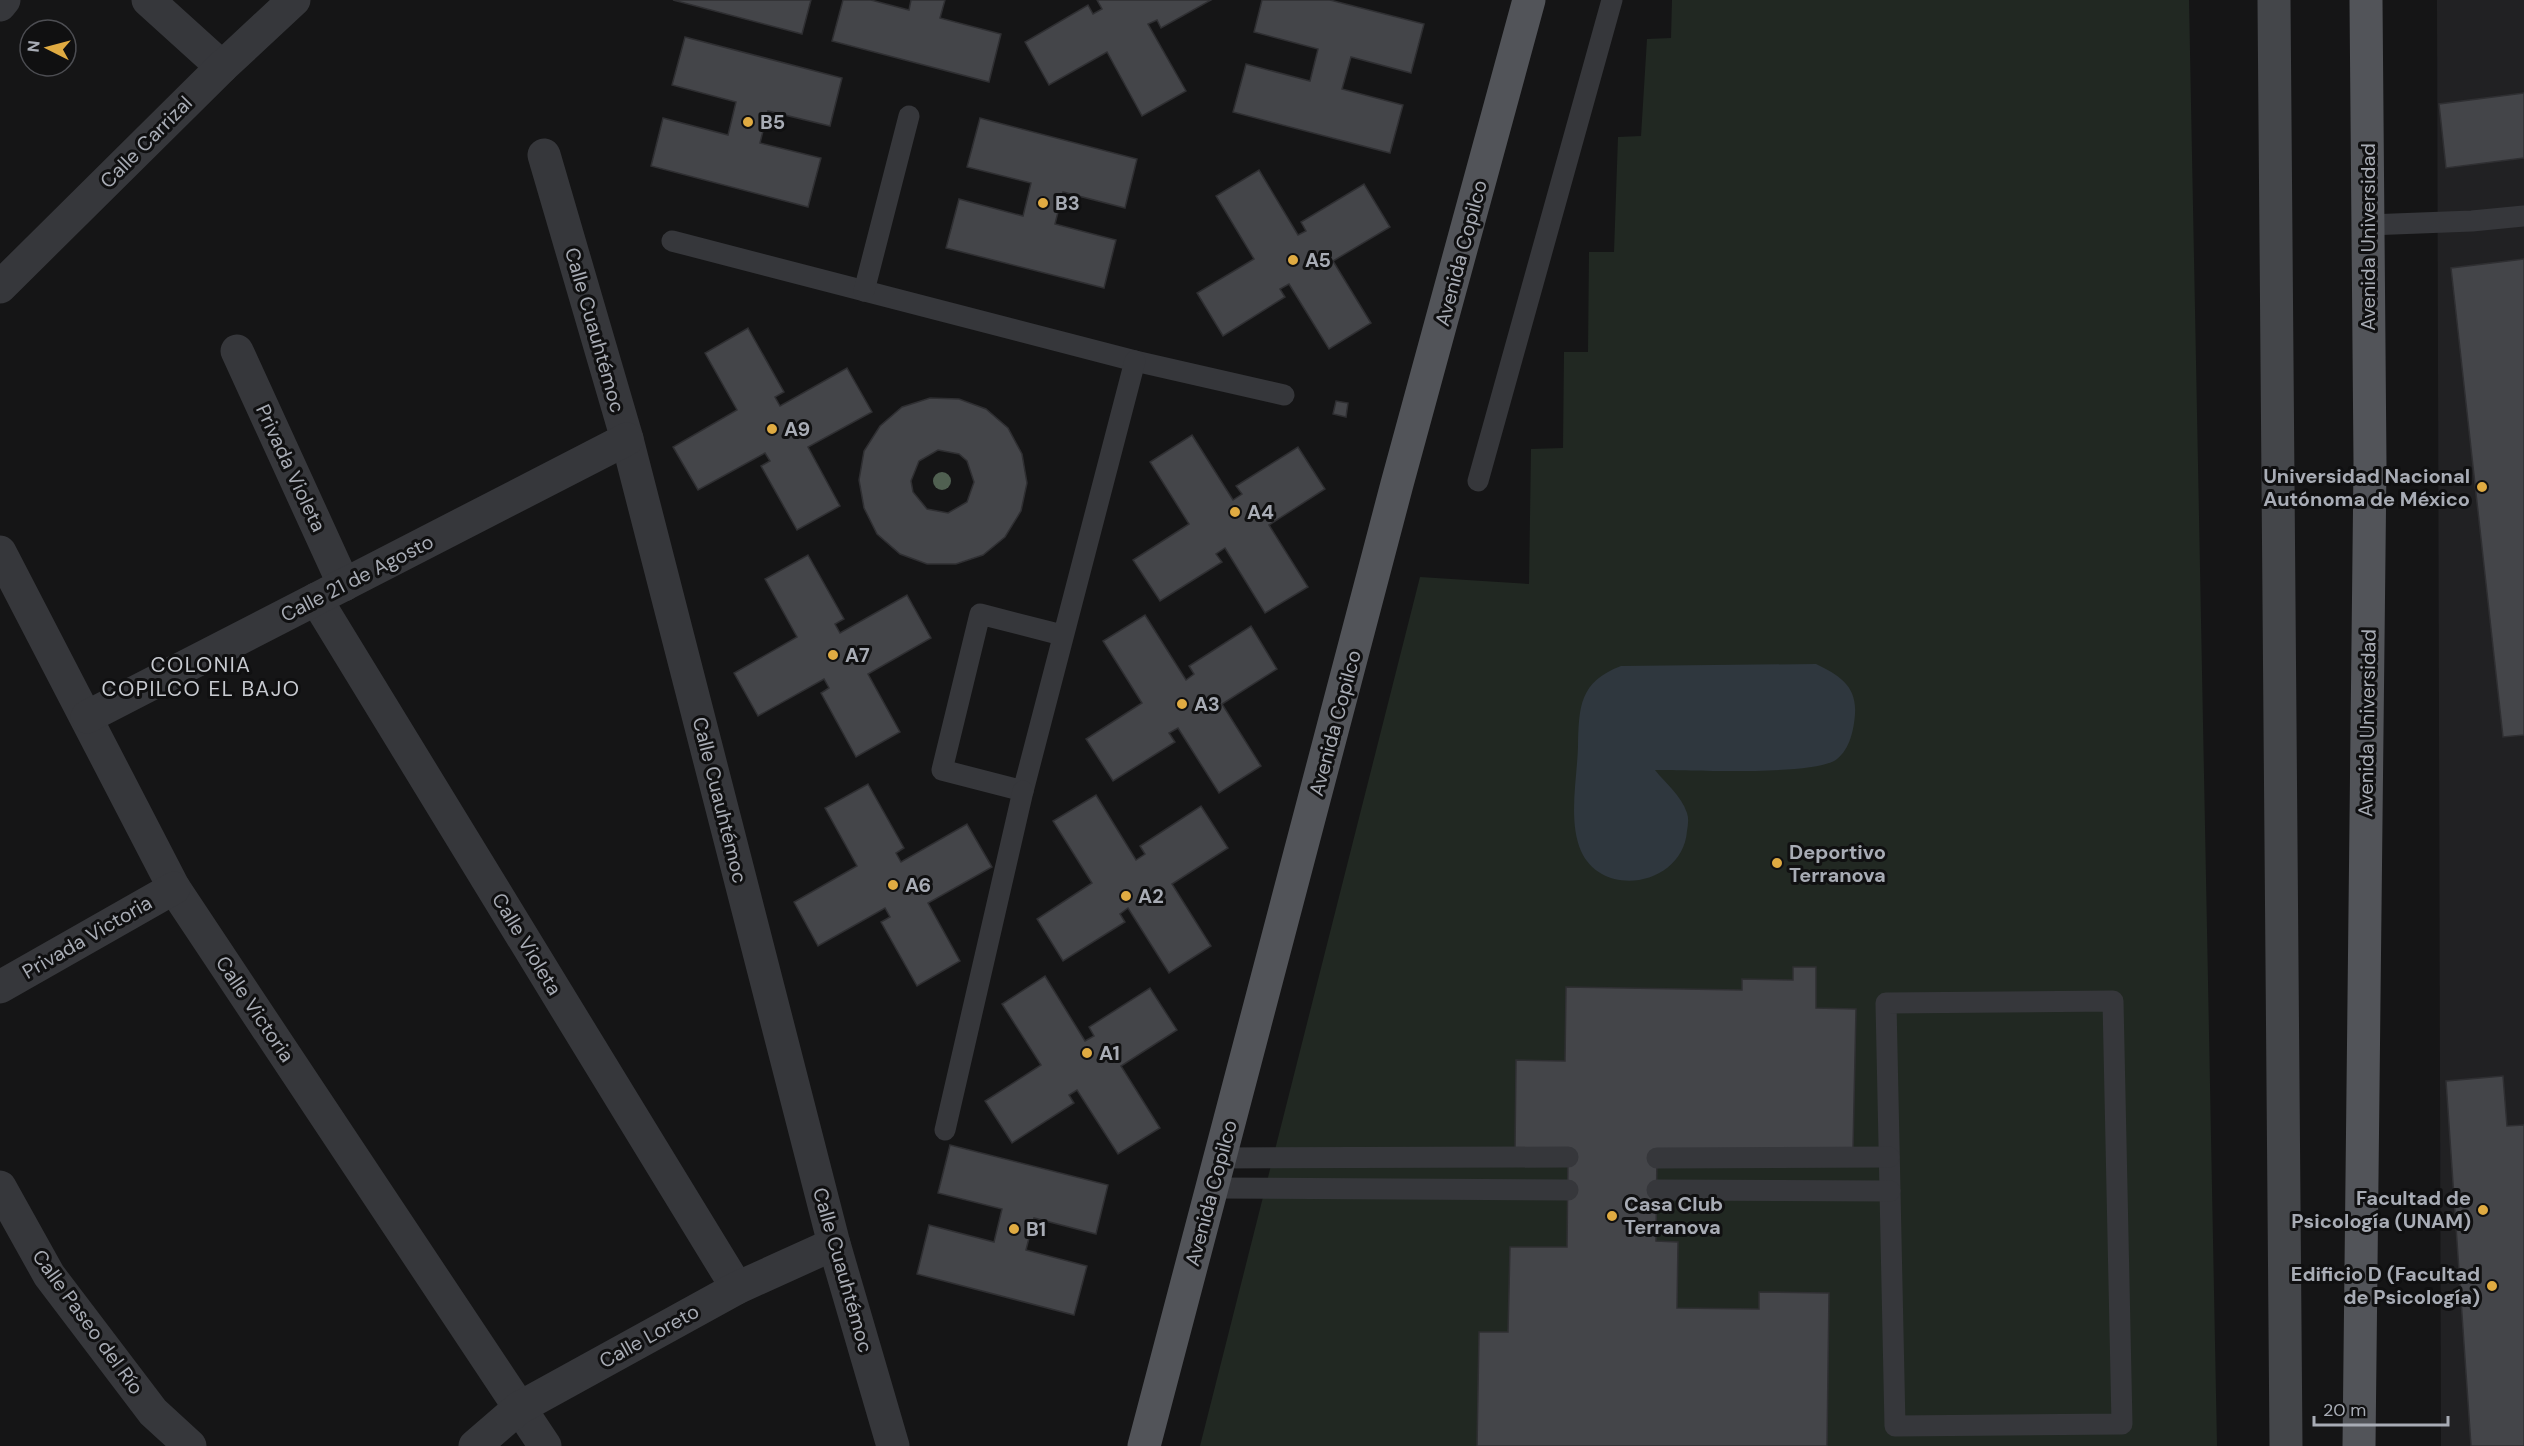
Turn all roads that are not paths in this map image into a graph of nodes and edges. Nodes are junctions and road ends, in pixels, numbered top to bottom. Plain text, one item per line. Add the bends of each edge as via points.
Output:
1 (148, 0) edge
2 (294, 0) edge
3 (1530, 0) edge
4 (1612, 0) edge
5 (2274, 0) edge
6 (2369, 8) edge
7 (222, 67) junction
8 (909, 116) dead end
9 (544, 155) dead end
10 (2524, 216) edge
11 (2368, 225) junction
12 (672, 242) dead end
13 (0, 287) edge
14 (864, 291) junction
15 (237, 351) dead end
16 (1134, 361) junction
17 (1284, 395) dead end
18 (627, 439) junction
19 (1478, 481) dead end
20 (0, 552) edge
21 (330, 592) junction
22 (1062, 635) junction
23 (87, 717) junction
24 (1023, 791) junction
25 (174, 888) junction
26 (0, 987) edge
27 (945, 1130) dead end
28 (1568, 1157) dead end
29 (1889, 1157) junction
30 (1657, 1158) dead end
31 (1217, 1173) junction
32 (0, 1187) edge
33 (1568, 1190) dead end
34 (1657, 1190) dead end
35 (1890, 1191) junction
36 (834, 1244) junction
37 (737, 1288) junction
38 (519, 1408) junction
39 (190, 1446) edge
40 (476, 1446) edge
41 (545, 1446) edge
42 (893, 1446) edge
43 (1144, 1446) edge
44 (2286, 1446) edge
45 (2359, 1446) edge

1 - 7 street
2 - 7 street, Calle Carrizal
3 - 31 main road, Avenida Copilco via 1397,484
4 - 19 lane
5 - 44 main road
6 - 11 main road, Avenida Universidad
7 - 13 street, Calle Carrizal
8 - 14 lane
9 - 18 street, Calle Cuauhtémoc
10 - 11 lane
11 - 45 main road, Avenida Universidad via 2370,464
12 - 14 lane
14 - 16 lane
15 - 21 street, Privada Violeta
16 - 17 lane
16 - 22 lane
18 - 21 street, Calle 21 de Agosto
18 - 36 street, Calle Cuauhtémoc
20 - 23 street, Calle Victoria
21 - 23 street, Calle 21 de Agosto
21 - 37 street, Calle Violeta
22 - 24 lane
22 - 24 lane via 980,614 977,625 942,770
23 - 25 street, Calle Victoria
24 - 27 lane
25 - 26 street, Privada Victoria
25 - 38 street, Calle Victoria
28 - 31 lane
29 - 30 lane
29 - 35 lane
29 - 35 lane via 1886,1003 2113,1001 2122,1424 1895,1426
31 - 33 lane
31 - 43 main road, Avenida Copilco
32 - 39 street, Calle Paseo del Río via 49,1275 153,1412
34 - 35 lane
36 - 37 street, Calle Loreto
36 - 42 street, Calle Cuauhtémoc
37 - 38 street, Calle Loreto
38 - 40 street, Calle Loreto
38 - 41 street, Calle Victoria

